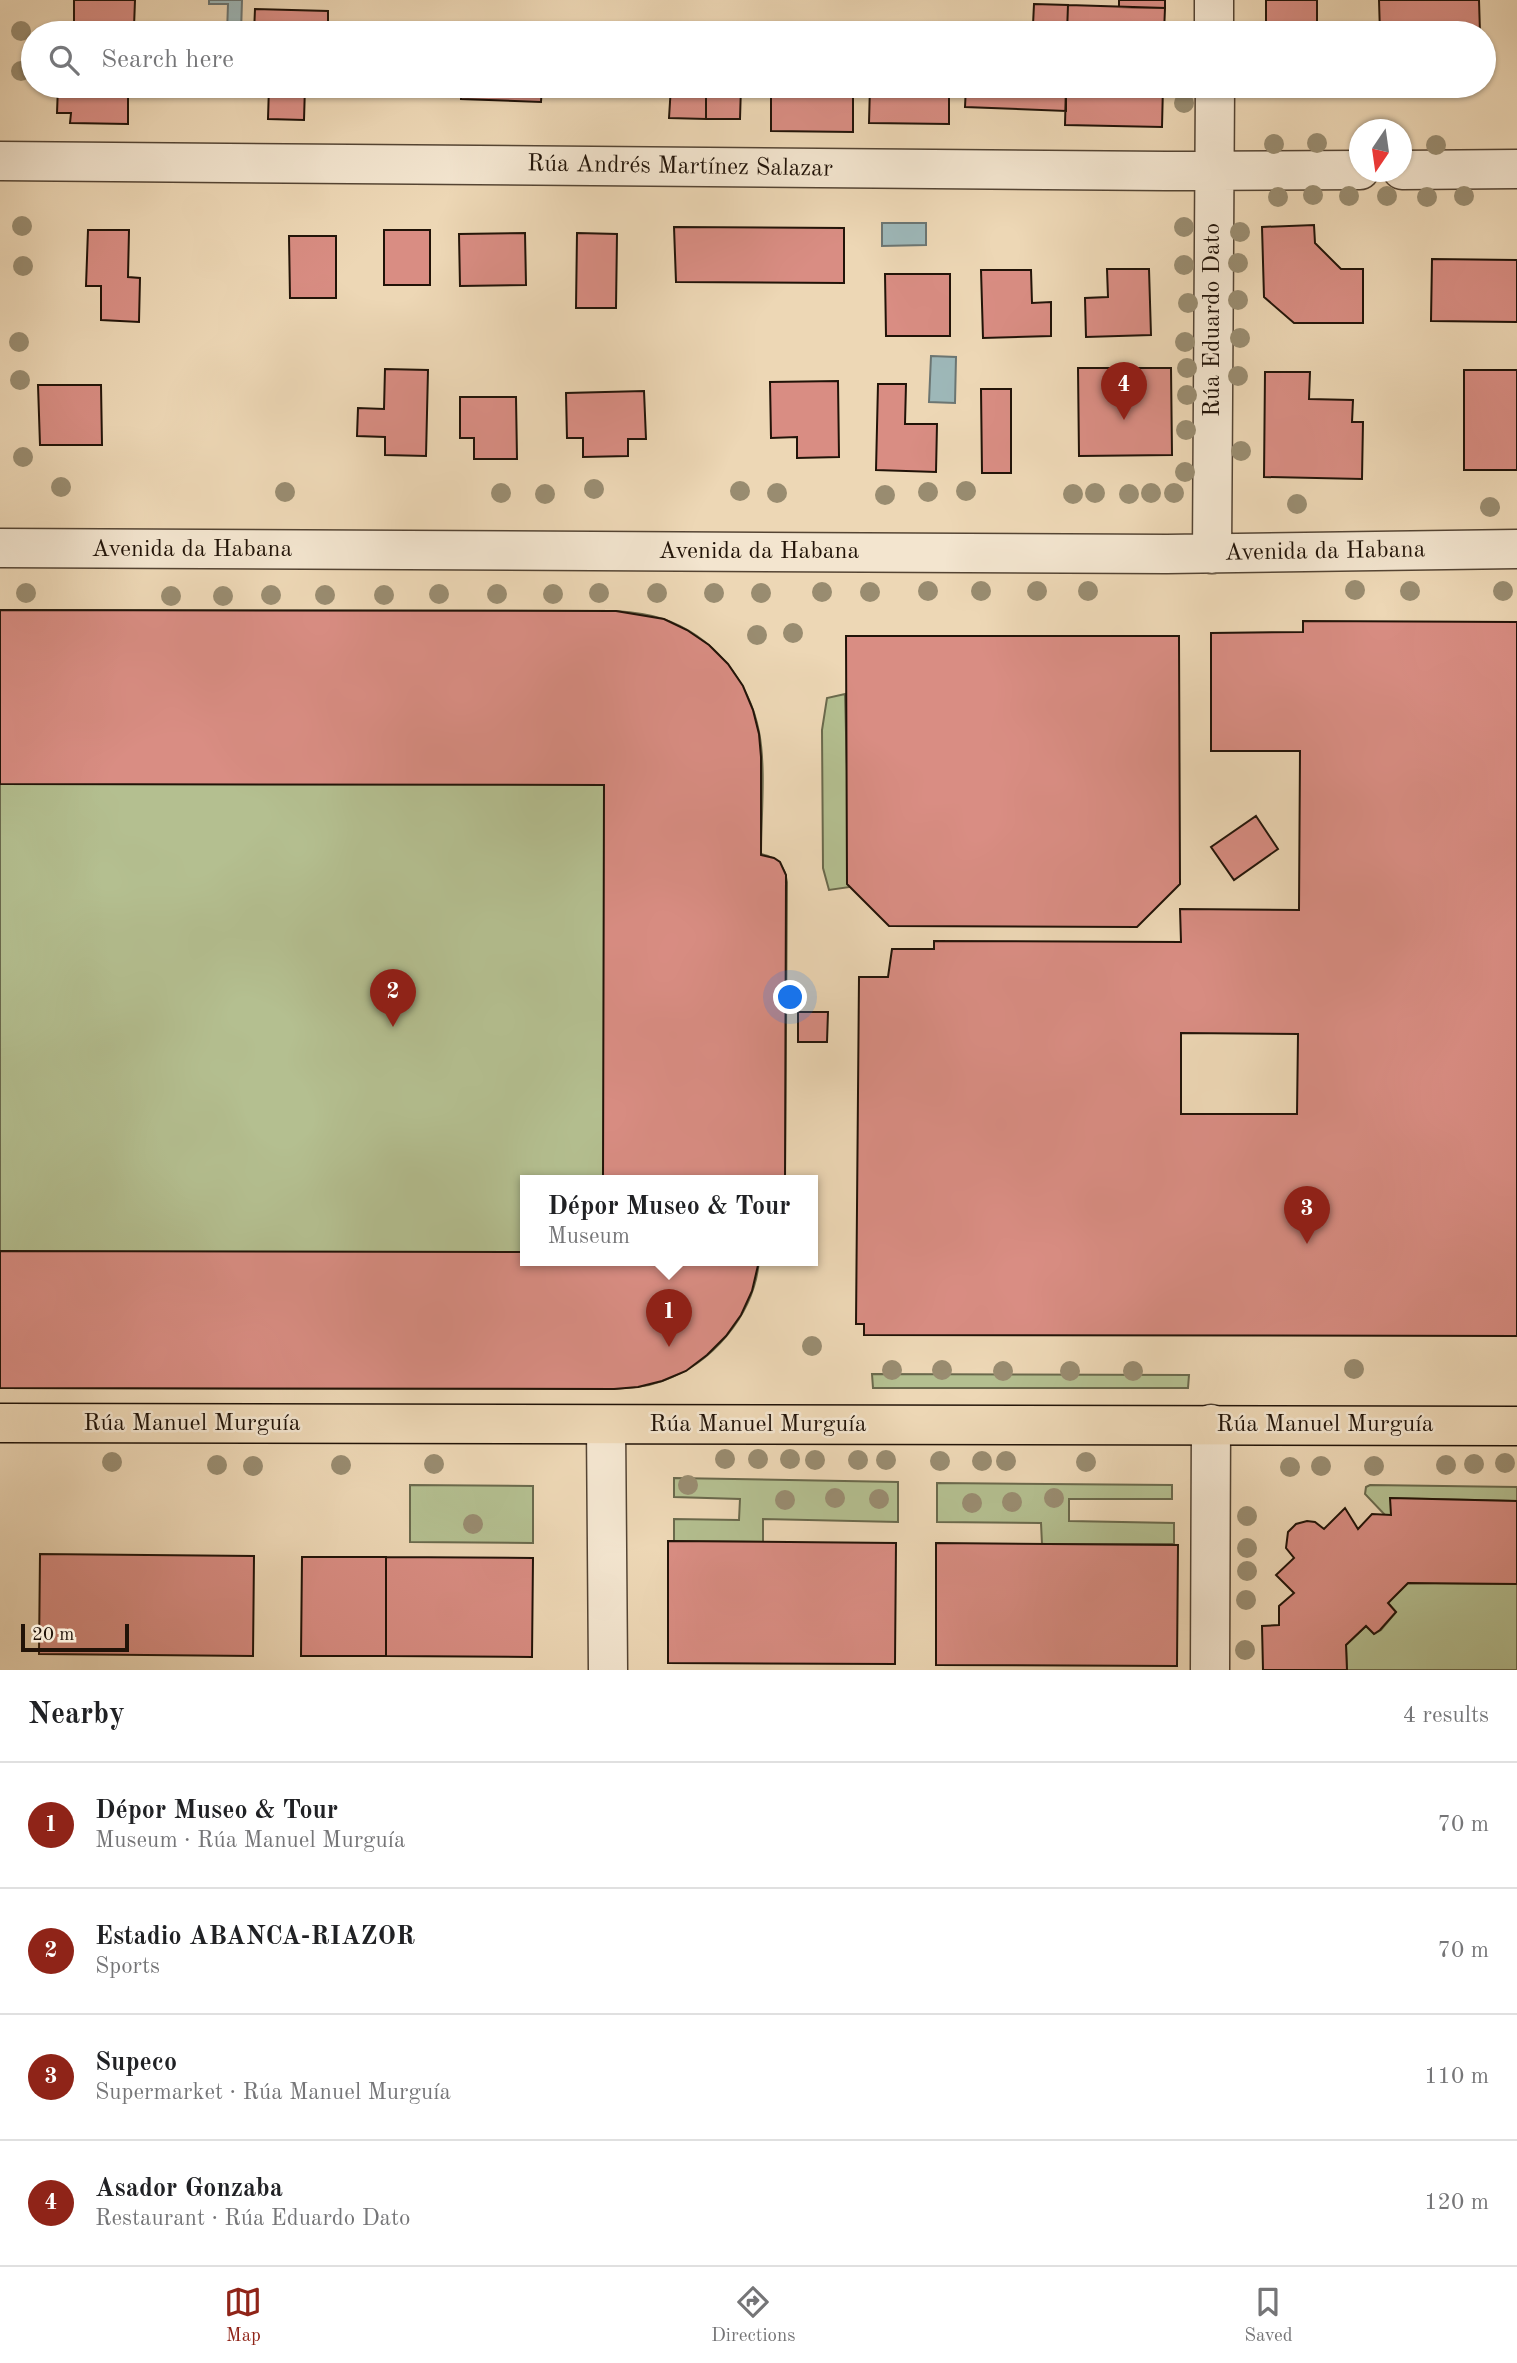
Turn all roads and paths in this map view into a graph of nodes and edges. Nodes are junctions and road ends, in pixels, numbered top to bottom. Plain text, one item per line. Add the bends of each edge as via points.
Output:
1 (1214, 0) edge
2 (1214, 21) edge
3 (1215, 98) edge
4 (0, 161) edge
5 (1517, 169) edge
6 (1349, 170) edge
7 (1412, 170) edge
8 (1214, 171) junction
9 (0, 548) edge
10 (1517, 549) edge
11 (1212, 554) junction
12 (0, 1423) edge
13 (1211, 1424) junction
14 (606, 1426) junction
15 (1517, 1426) edge
16 (608, 1670) edge
17 (1210, 1670) edge

1 - 2 street
3 - 8 street, Rúa Eduardo Dato
4 - 8 street, Rúa Andrés Martínez Salazar
5 - 7 street
6 - 8 street, Rúa Andrés Martínez Salazar
8 - 11 street, Rúa Eduardo Dato
9 - 11 street, Avenida da Habana
10 - 11 street, Avenida da Habana
12 - 14 main road, Rúa Manuel Murguía
13 - 14 main road, Rúa Manuel Murguía
13 - 15 main road, Rúa Manuel Murguía
13 - 17 street
14 - 16 street

